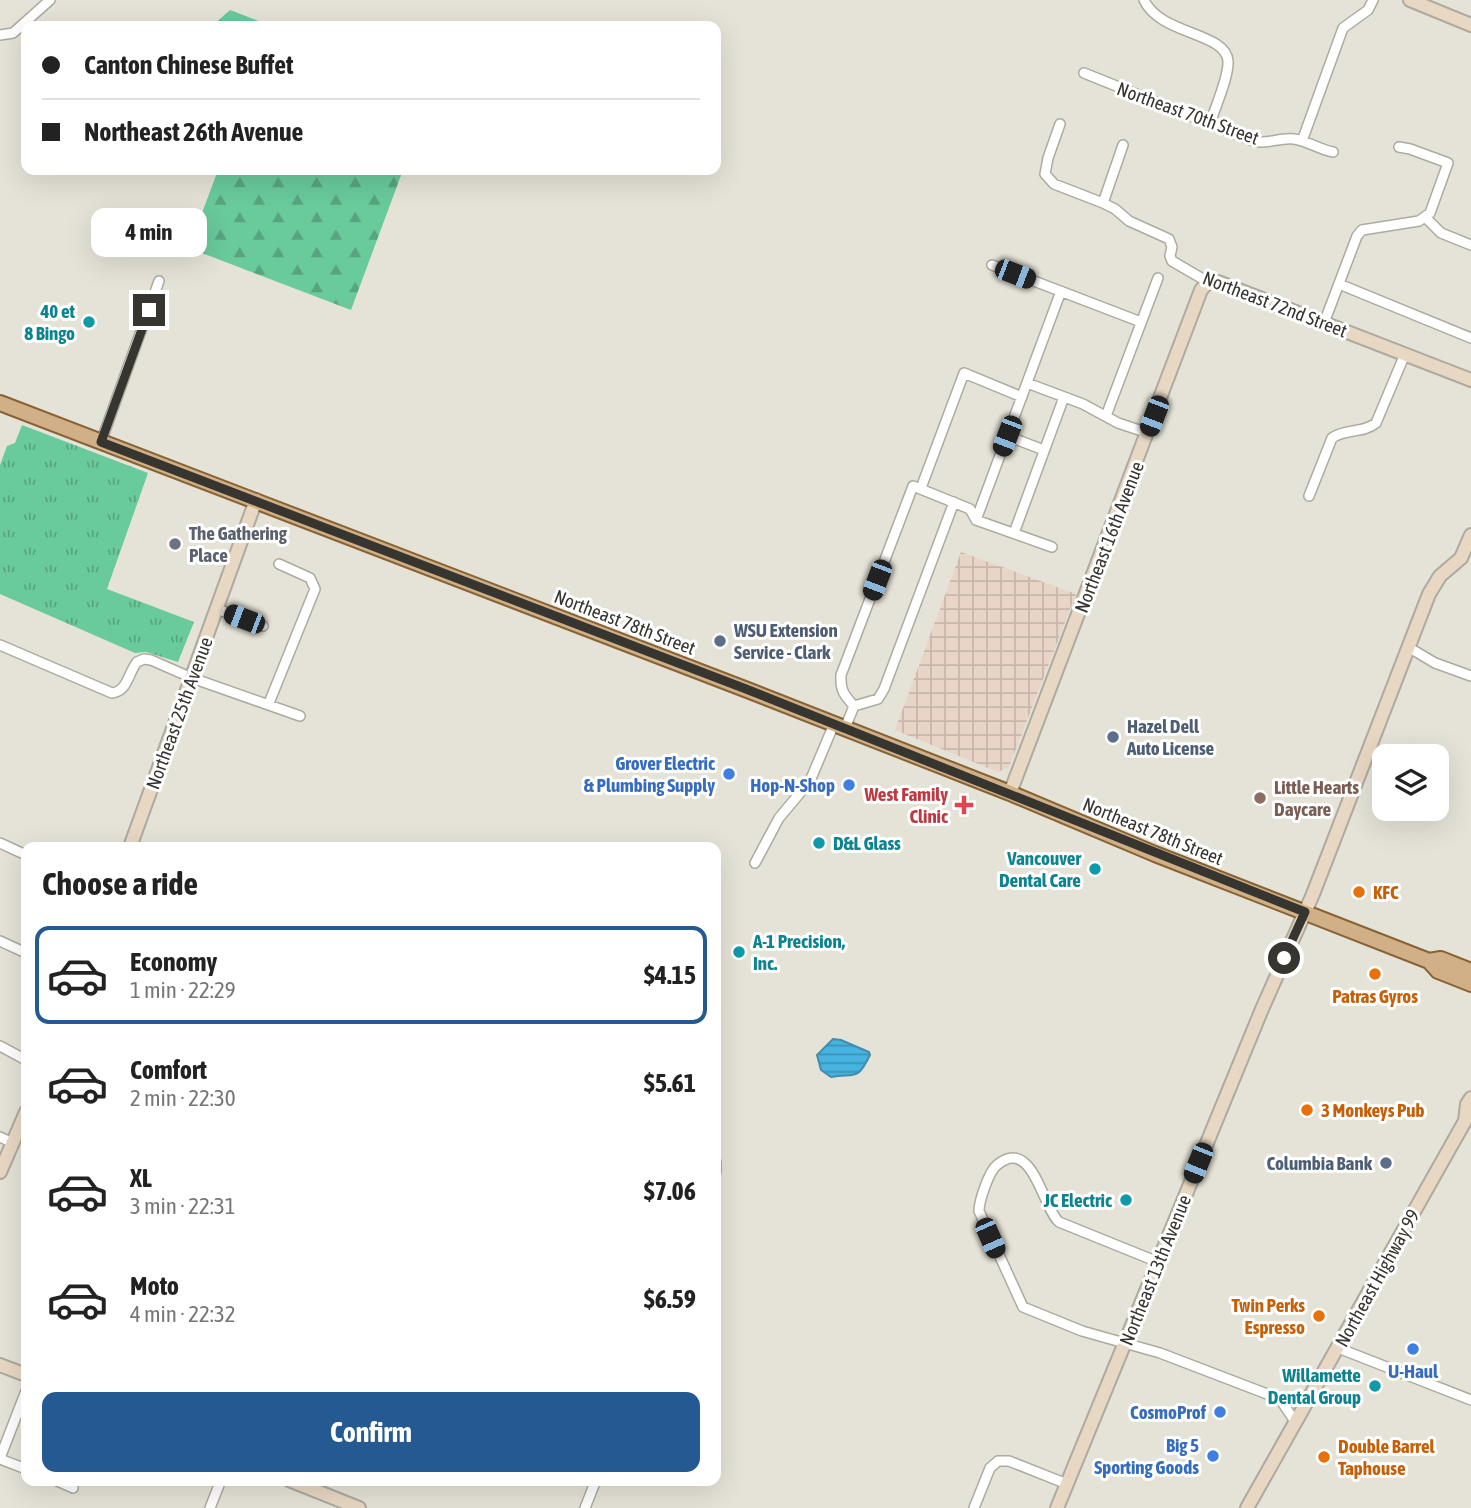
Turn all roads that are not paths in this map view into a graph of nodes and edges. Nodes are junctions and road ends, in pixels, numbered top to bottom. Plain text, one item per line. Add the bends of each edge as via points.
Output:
1 (50, 0) edge
2 (1144, 0) edge
3 (1373, 0) edge
4 (1410, 0) edge
5 (26, 21) edge
6 (1471, 25) edge
7 (21, 26) edge
8 (0, 35) edge
9 (1084, 73) dead end
10 (1060, 124) dead end
11 (1210, 124) junction
12 (1302, 141) junction
13 (1123, 145) dead end
14 (1399, 147) dead end
15 (1333, 152) dead end
16 (1103, 203) junction
17 (1425, 217) junction
18 (1471, 244) edge
19 (992, 265) dead end
20 (1158, 278) dead end
21 (159, 281) dead end
22 (1208, 282) junction
23 (1339, 284) junction
24 (1061, 291) junction
25 (1141, 322) junction
26 (1324, 323) junction
27 (1471, 338) edge
28 (1405, 354) junction
29 (1471, 380) edge
30 (1027, 383) junction
31 (1022, 397) junction
32 (1064, 397) junction
33 (0, 403) edge
34 (1106, 416) junction
35 (1148, 433) junction
36 (1007, 436) junction
37 (101, 442) junction
38 (1044, 450) junction
39 (921, 488) junction
40 (1309, 496) dead end
41 (256, 500) junction
42 (954, 502) junction
43 (976, 520) junction
44 (1014, 533) junction
45 (1471, 535) edge
46 (1052, 547) dead end
47 (279, 564) dead end
48 (217, 609) junction
49 (263, 626) dead end
50 (0, 645) edge
51 (1408, 647) junction
52 (1471, 676) edge
53 (192, 678) junction
54 (270, 703) junction
55 (854, 706) junction
56 (300, 716) dead end
57 (839, 726) junction
58 (1010, 793) junction
59 (132, 842) edge
60 (0, 843) edge
61 (21, 853) edge
62 (755, 863) dead end
63 (1305, 912) junction
64 (0, 941) edge
65 (21, 951) edge
66 (1429, 961) junction
67 (1471, 971) edge
68 (1471, 984) edge
69 (0, 1046) edge
70 (21, 1057) edge
71 (1471, 1098) edge
72 (1468, 1119) edge
73 (21, 1124) edge
74 (0, 1137) edge
75 (13, 1143) junction
76 (0, 1172) edge
77 (1158, 1262) junction
78 (1124, 1343) junction
79 (1338, 1348) junction
80 (0, 1365) edge
81 (21, 1373) edge
82 (1280, 1399) junction
83 (1309, 1400) junction
84 (1471, 1400) edge
85 (21, 1404) edge
86 (1296, 1423) junction
87 (0, 1458) edge
88 (21, 1467) edge
89 (1067, 1484) junction
90 (68, 1486) edge
91 (219, 1486) edge
92 (304, 1486) edge
93 (594, 1486) edge
94 (73, 1488) dead end
95 (210, 1508) edge
96 (359, 1508) edge
97 (585, 1508) edge
98 (974, 1508) edge
99 (1057, 1508) edge
100 (1247, 1508) edge

1 - 5 street
2 - 11 street via 1160,20 1215,43 1225,52 1228,65
3 - 12 street via 1368,10 1343,28
4 - 6 street
7 - 8 street
9 - 11 street, Northeast 70th Street
10 - 16 street via 1045,174 1054,184
11 - 12 street, Northeast 70th Street via 1259,142
12 - 15 street, Northeast 70th Street
13 - 16 street
14 - 17 street via 1448,163
16 - 22 street, Northeast 72nd Street via 1169,239 1172,261
17 - 18 street via 1441,233
17 - 23 street via 1362,230
19 - 24 street
20 - 25 street
21 - 37 street
22 - 26 street, Northeast 72nd Street
22 - 35 street, Northeast 16th Avenue via 1201,290
23 - 26 street
23 - 27 street
24 - 25 street
24 - 30 street
25 - 34 street
26 - 28 street, Northeast 72nd Street
28 - 29 street, Northeast 72nd Street
28 - 40 street via 1376,423 1332,438
30 - 31 street
30 - 32 street
31 - 36 street
31 - 39 street via 964,373
32 - 34 street
32 - 38 street
33 - 37 main road, Northeast 78th Street
34 - 35 street
35 - 58 street, Northeast 16th Avenue
36 - 38 street
36 - 43 street
37 - 41 main road, Northeast 78th Street
38 - 44 street
39 - 42 street
39 - 55 street via 914,486 841,675 840,688
41 - 48 street, Northeast 25th Avenue
41 - 57 main road, Northeast 78th Street
42 - 43 street via 970,509
42 - 55 street via 884,689 878,699
43 - 44 street
44 - 46 street
45 - 51 street, Northeast 13th Avenue via 1461,558 1432,585
47 - 54 street via 310,578 315,590
48 - 49 street
48 - 53 street, Northeast 25th Avenue
50 - 53 street via 111,693 122,690 141,659
51 - 52 street
51 - 63 street, Northeast 13th Avenue
53 - 54 street
53 - 59 street, Northeast 25th Avenue
54 - 56 street
55 - 57 street
57 - 58 main road, Northeast 78th Street
57 - 62 street via 810,781 779,818
58 - 63 main road, Northeast 78th Street
60 - 61 street
63 - 66 main road, Northeast 78th Street
63 - 77 street, Northeast 13th Avenue
64 - 65 street
66 - 67 main road, Northeast 78th Street via 1441,959
66 - 68 main road, Northeast 78th Street via 1438,971
69 - 70 street
71 - 72 street, Northeast Highway 99
72 - 79 street, Northeast Highway 99
73 - 75 street
74 - 75 street
75 - 76 street
77 - 78 street, Northeast 13th Avenue
77 - 78 street via 1059,1222 1028,1165 1014,1159 992,1171 978,1208 1023,1307
78 - 82 street
78 - 89 street, Northeast 13th Avenue
79 - 83 street, Northeast Highway 99
79 - 84 street
80 - 81 street
82 - 83 street
82 - 86 street
83 - 86 street, Northeast Highway 99
85 - 87 street
86 - 100 street, Northeast Highway 99
87 - 88 street
89 - 98 street via 998,1461 990,1468
89 - 99 street, Northeast 13th Avenue
90 - 94 street
91 - 95 street
92 - 96 street
93 - 97 street

